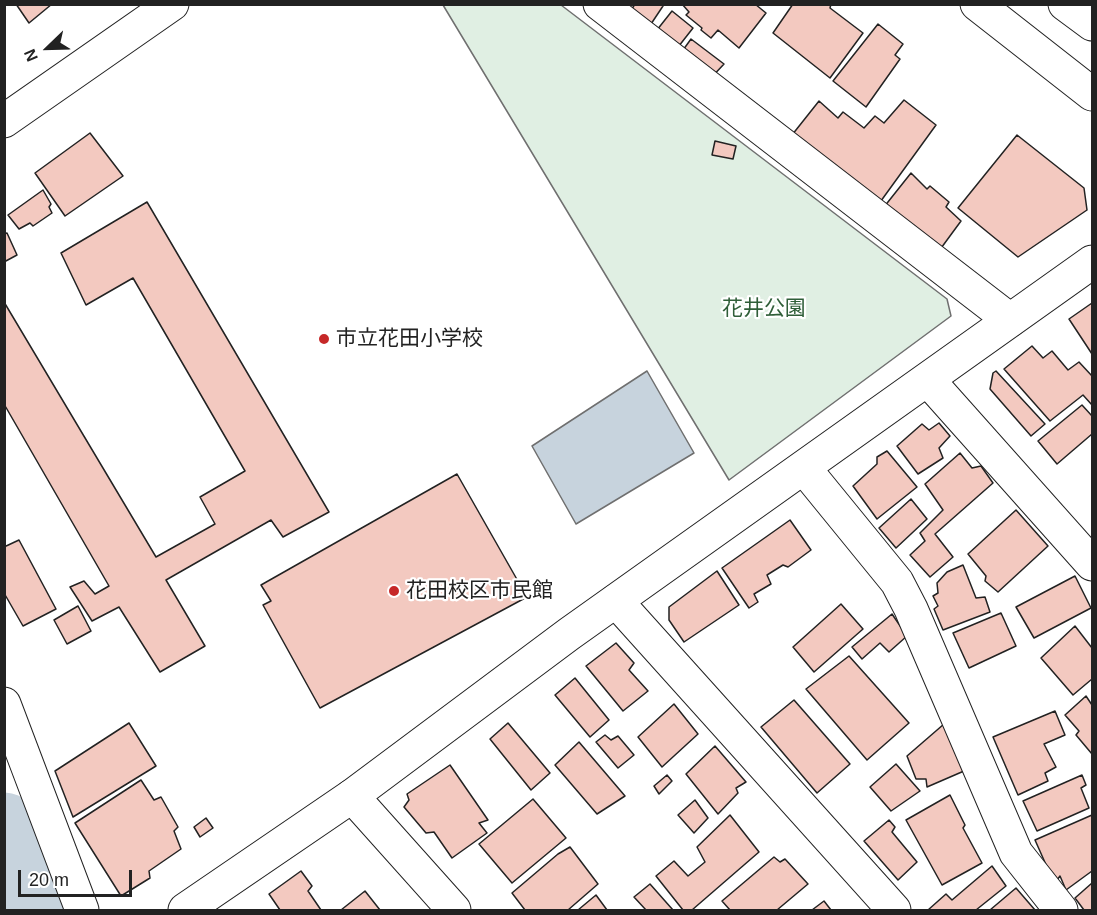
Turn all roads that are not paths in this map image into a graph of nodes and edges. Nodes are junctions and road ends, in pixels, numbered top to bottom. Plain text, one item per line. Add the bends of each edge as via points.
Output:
1 (172, 4) edge
2 (600, 4) edge
3 (977, 4) edge
4 (1065, 4) edge
5 (1092, 24) edge
6 (1092, 93) edge
7 (4, 121) edge
8 (1092, 262) edge
9 (1010, 320) junction
10 (928, 380) junction
11 (804, 468) junction
12 (1092, 564) edge
13 (616, 602) junction
14 (4, 704) edge
15 (352, 796) junction
16 (82, 910) edge
17 (184, 910) edge
18 (454, 910) edge
19 (894, 910) edge
20 (1060, 910) edge

1 - 7 street
2 - 9 street
3 - 6 street
4 - 5 street
8 - 9 street
9 - 10 street
10 - 11 street
10 - 12 street
11 - 13 street
11 - 20 street via 897,582 1016,853
13 - 15 street
13 - 19 street
14 - 16 street
15 - 17 street
15 - 18 street

